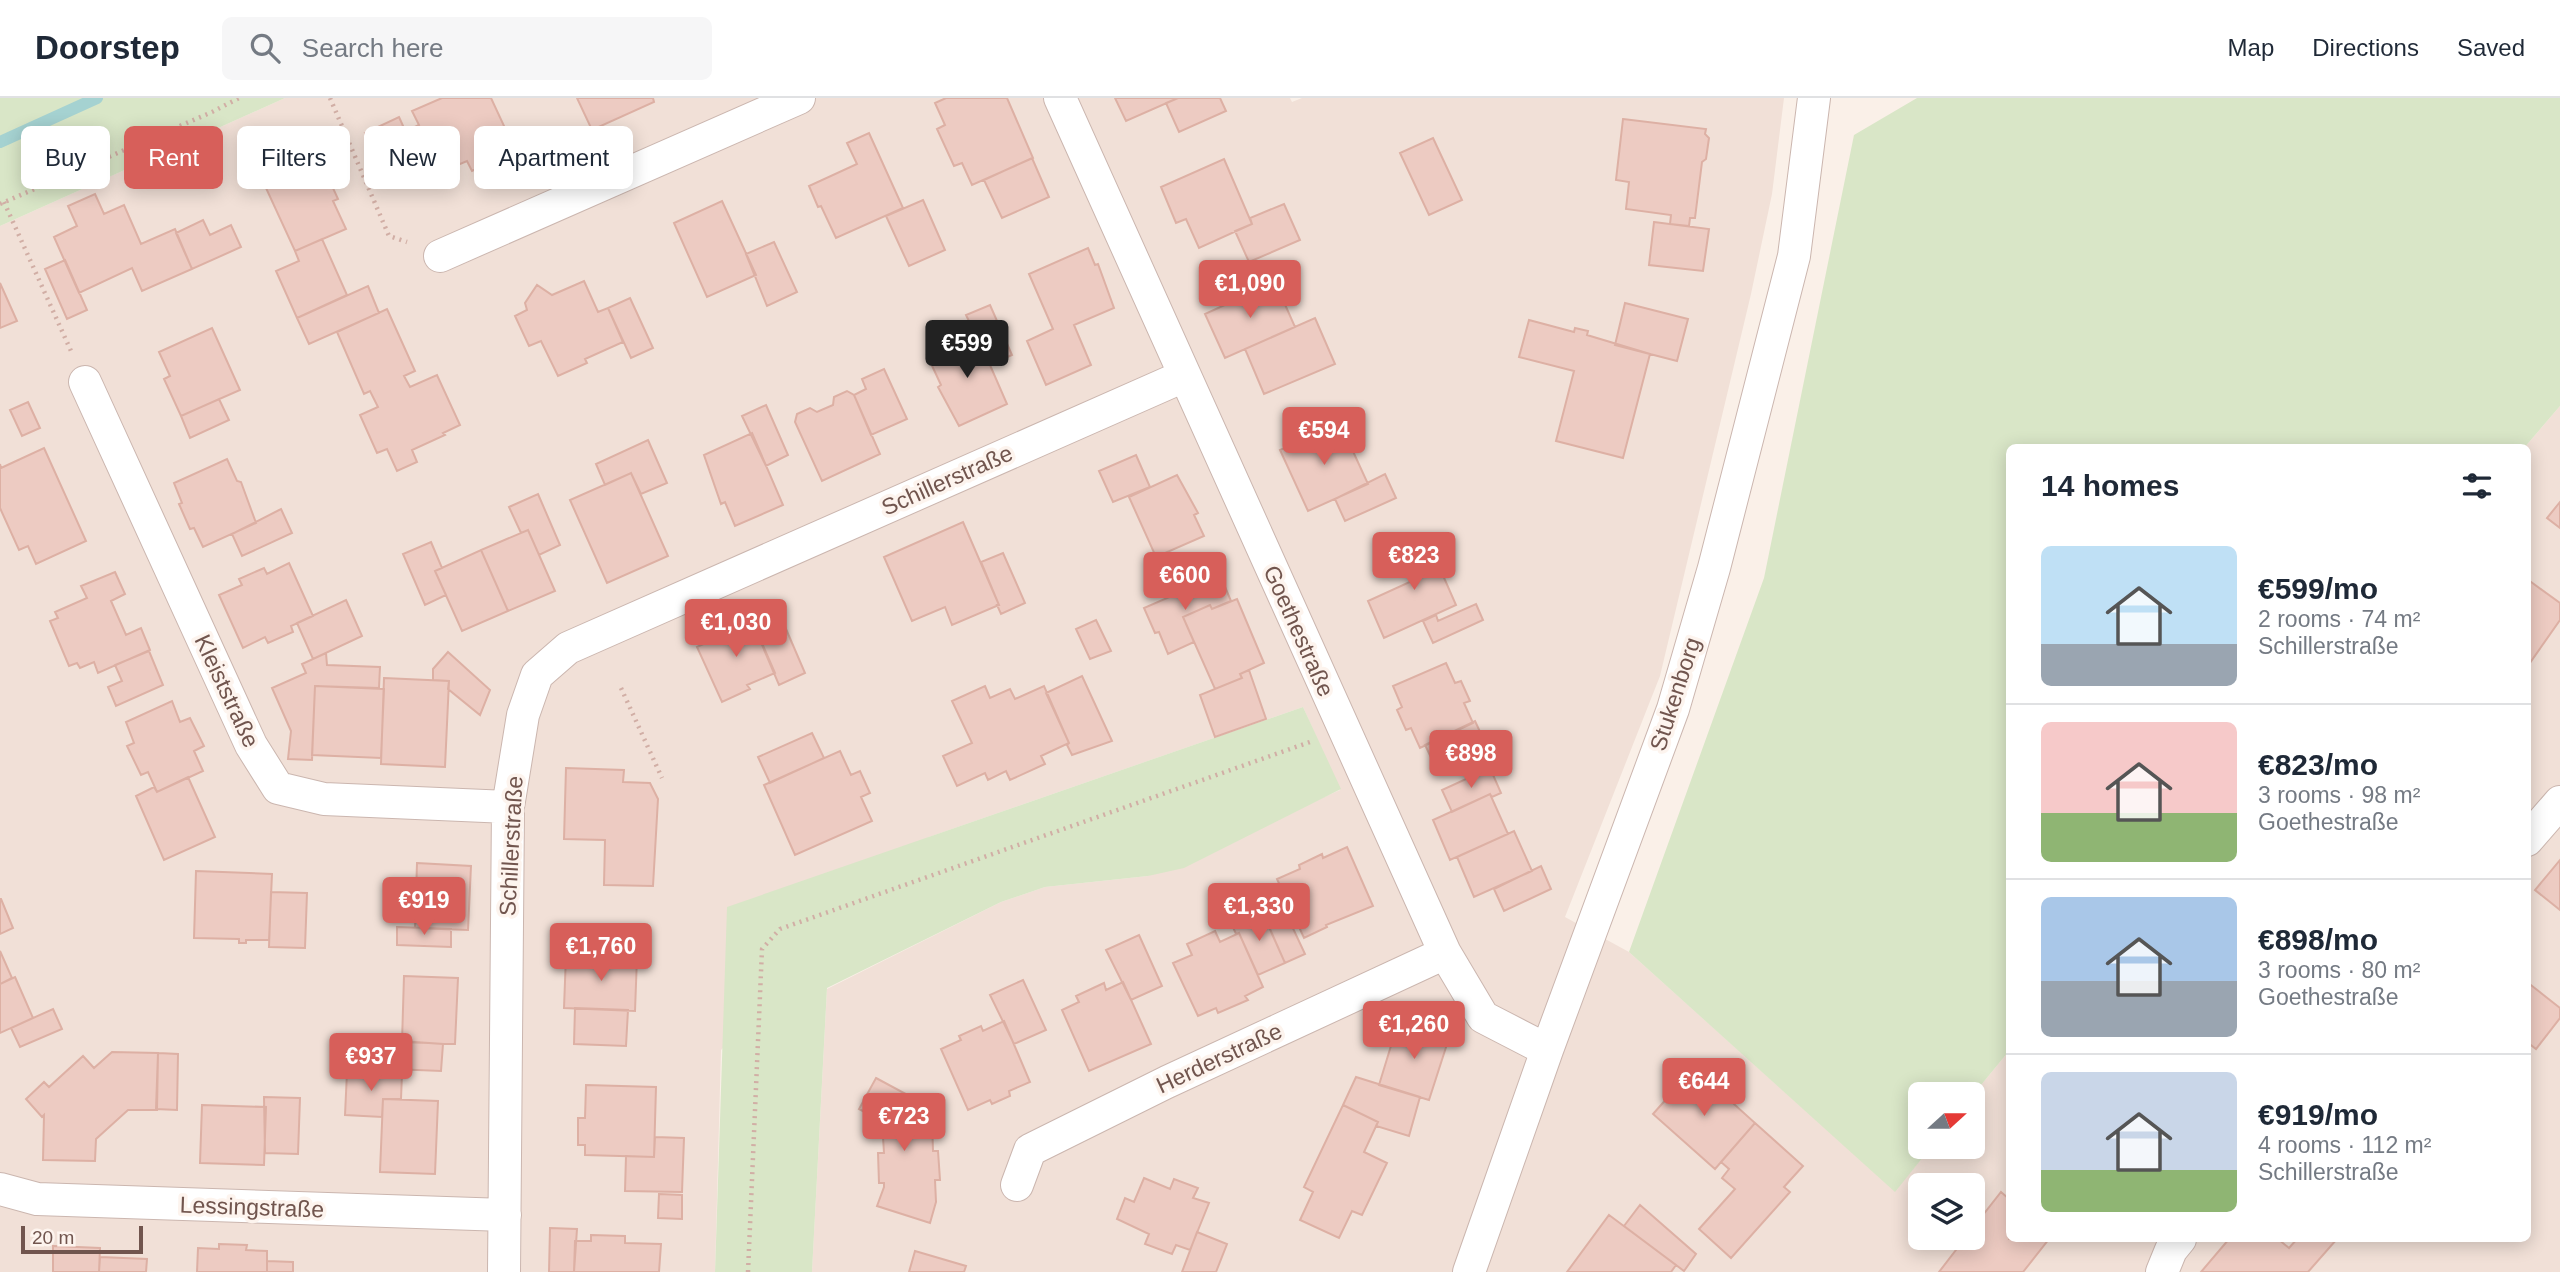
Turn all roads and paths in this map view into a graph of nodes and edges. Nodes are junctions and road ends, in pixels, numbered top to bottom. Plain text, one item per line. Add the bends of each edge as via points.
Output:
1 (239, 98) edge
2 (330, 98) edge
3 (799, 98) edge
4 (1060, 98) edge
5 (1814, 98) edge
6 (2, 203) edge
7 (440, 256) joint
8 (1184, 376) junction
9 (85, 382) joint
10 (621, 688) dead end
11 (1344, 730) junction
12 (662, 778) dead end
13 (2560, 802) edge
14 (508, 807) junction
15 (2531, 835) edge
16 (1445, 953) junction
17 (1547, 1049) junction
18 (1017, 1185) dead end
19 (0, 1189) edge
20 (505, 1215) junction
21 (2178, 1242) edge
22 (504, 1272) edge
23 (748, 1272) edge
24 (1469, 1272) edge
25 (2162, 1272) edge

1 - 6 path
2 - 7 path via 389,236
3 - 7 street
4 - 8 street, Goethestraße
5 - 17 street, Stukenborg via 1794,256 1714,568 1673,709
6 - 9 path
8 - 11 street, Goethestraße
8 - 14 street, Schillerstraße via 568,648 537,675 523,715
9 - 14 street, Kleiststraße via 251,746 278,788 324,799
10 - 12 path
11 - 16 street, Goethestraße
11 - 23 path via 779,929 762,949
13 - 15 street
14 - 20 street, Schillerstraße
16 - 17 street, Goethestraße via 1483,1017
16 - 18 street, Herderstraße via 1030,1150
17 - 24 street, Stukenborg
19 - 20 street, Lessingstraße via 37,1199
20 - 22 street, Schillerstraße
21 - 25 street

